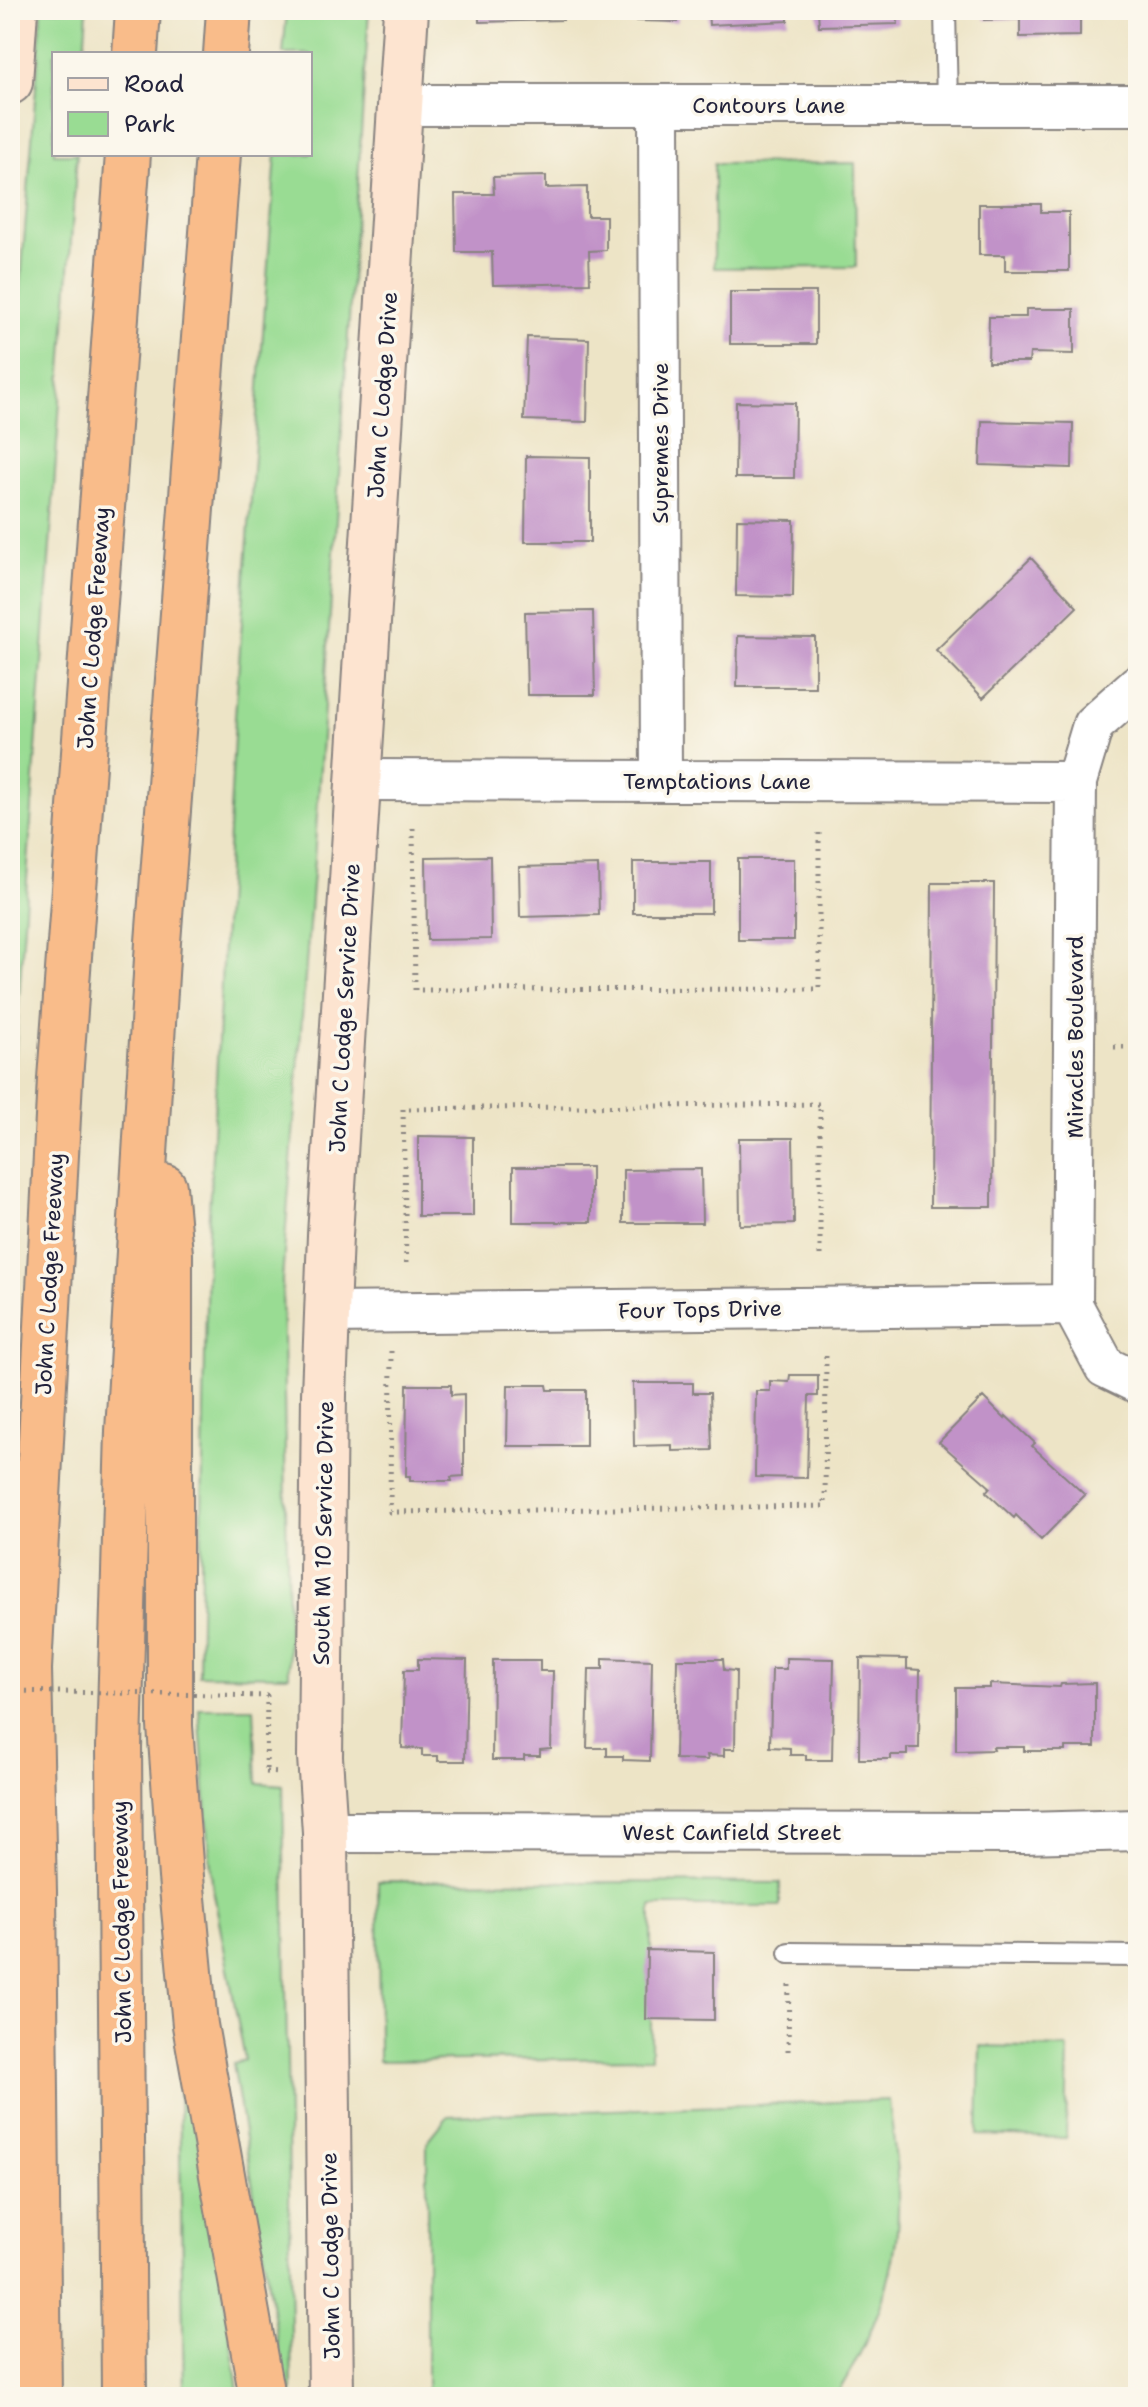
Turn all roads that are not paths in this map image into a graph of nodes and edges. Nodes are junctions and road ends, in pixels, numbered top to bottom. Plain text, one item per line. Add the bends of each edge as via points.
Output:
1 (15, 10) edge
2 (138, 10) edge
3 (229, 10) edge
4 (406, 10) edge
5 (945, 10) edge
6 (135, 52) edge
7 (226, 52) edge
8 (10, 82) edge
9 (401, 105) junction
10 (659, 105) junction
11 (947, 105) junction
12 (1138, 105) edge
13 (128, 156) edge
14 (218, 156) edge
15 (1138, 685) edge
16 (358, 780) junction
17 (661, 781) junction
18 (1076, 782) junction
19 (151, 1057) junction
20 (330, 1235) joint
21 (1072, 1305) junction
22 (327, 1313) junction
23 (1138, 1383) edge
24 (19, 1680) edge
25 (10, 1739) edge
26 (1138, 1830) edge
27 (325, 1832) junction
28 (789, 1953) road end
29 (1138, 1956) edge
30 (39, 2397) edge
31 (124, 2397) edge
32 (262, 2397) edge
33 (331, 2397) edge

1 - 8 main road
2 - 6 highway
3 - 7 highway
4 - 9 main road, John C Lodge Drive
5 - 11 lane
9 - 10 street, Contours Lane
9 - 16 main road, John C Lodge Drive
10 - 11 street, Contours Lane
10 - 17 street, Supremes Drive
11 - 12 street, Contours Lane
13 - 24 highway, John C Lodge Freeway
14 - 19 highway, John C Lodge Freeway
15 - 18 street, Miracles Boulevard via 1093,725
16 - 17 street, Temptations Lane
16 - 20 main road, John C Lodge Service Drive
17 - 18 street, Temptations Lane
18 - 21 street, Miracles Boulevard
19 - 31 highway, John C Lodge Freeway via 128,1431 119,1748
19 - 32 highway via 170,1254 170,1726 181,1877 195,2025
20 - 22 main road, South M 10 Service Drive
21 - 22 street, Four Tops Drive
21 - 23 street, Miracles Boulevard via 1105,1367
22 - 27 main road, South M 10 Service Drive via 320,1757
24 - 25 highway
24 - 30 highway, John C Lodge Freeway via 34,1875
26 - 27 street, West Canfield Street
27 - 33 main road, John C Lodge Drive
28 - 29 lane

